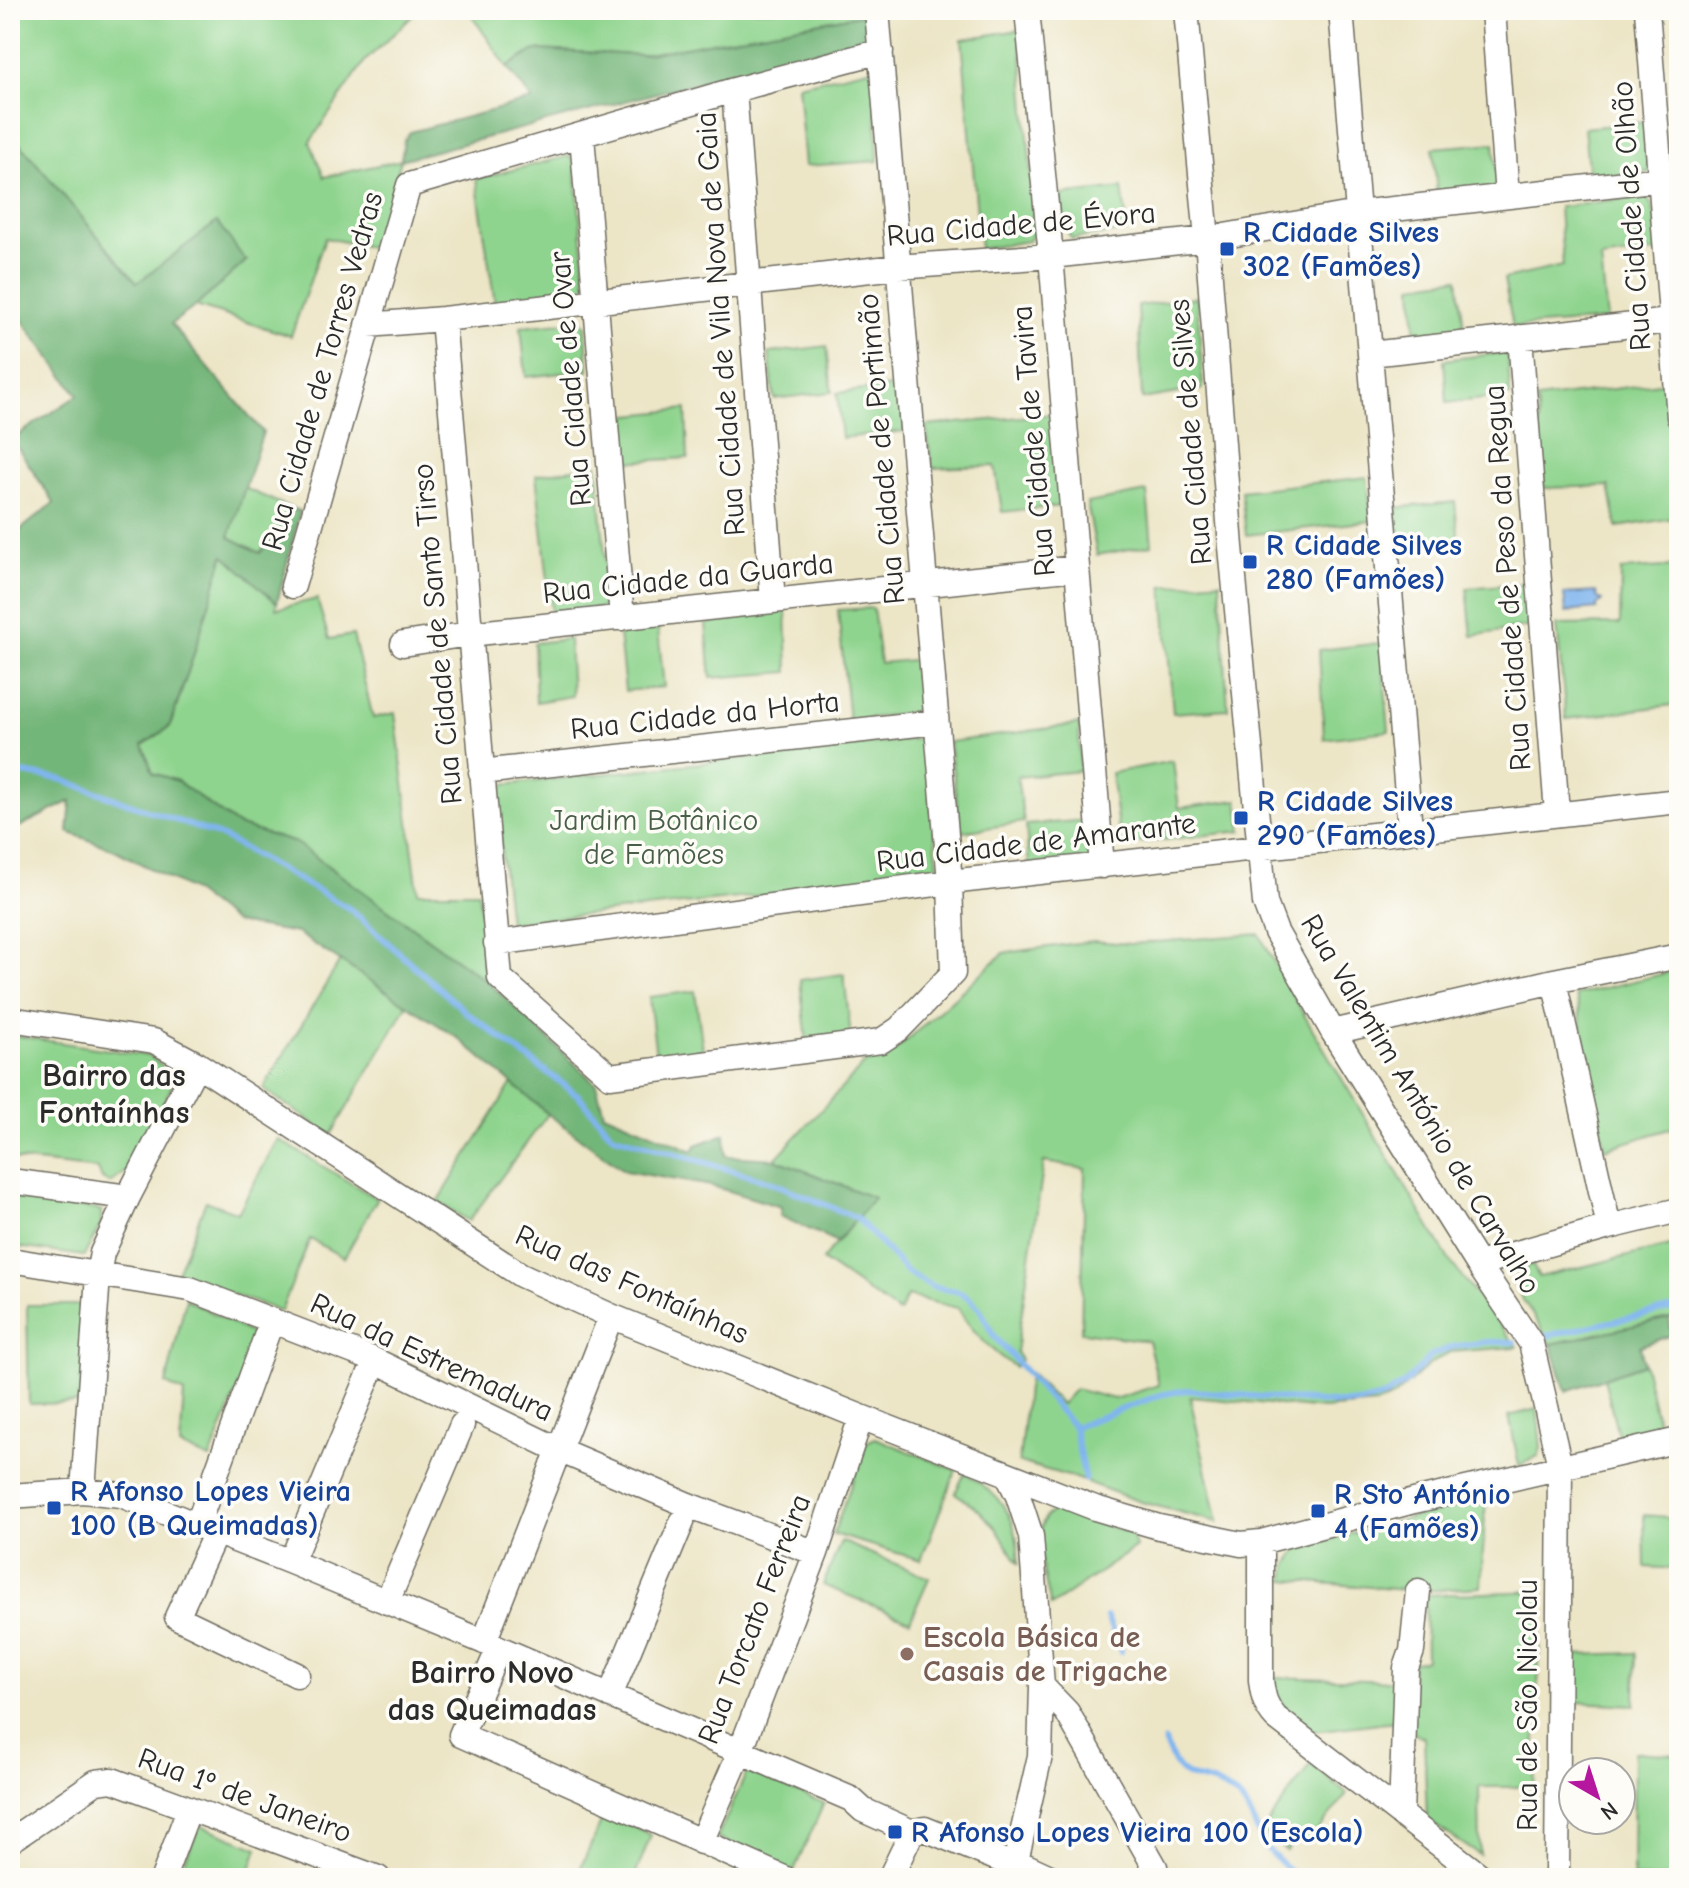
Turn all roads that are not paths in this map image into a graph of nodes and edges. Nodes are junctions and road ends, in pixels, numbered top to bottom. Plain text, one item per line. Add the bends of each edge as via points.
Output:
1 (877, 10) edge
2 (1027, 10) edge
3 (1186, 10) edge
4 (1341, 10) edge
5 (1493, 10) edge
6 (1647, 10) edge
7 (881, 51) junction
8 (734, 90) junction
9 (582, 136) junction
10 (1670, 178) edge
11 (1507, 196) junction
12 (1358, 213) junction
13 (1207, 239) junction
14 (1051, 256) junction
15 (897, 267) junction
16 (749, 283) junction
17 (595, 301) junction
18 (443, 319) junction
19 (1675, 320) edge
20 (368, 325) junction
21 (1520, 337) junction
22 (1370, 354) junction
23 (1679, 417) edge
24 (1076, 568) junction
25 (924, 584) junction
26 (293, 586) dead end
27 (773, 601) junction
28 (622, 618) junction
29 (469, 634) junction
30 (403, 644) dead end
31 (936, 722) junction
32 (481, 772) junction
33 (1679, 801) edge
34 (1557, 813) junction
35 (1410, 829) junction
36 (1260, 848) junction
37 (1102, 866) junction
38 (950, 882) junction
39 (496, 943) junction
40 (1679, 956) edge
41 (1554, 981) junction
42 (10, 1019) edge
43 (1333, 1032) junction
44 (197, 1064) junction
45 (10, 1181) edge
46 (128, 1197) junction
47 (1679, 1210) edge
48 (1609, 1227) junction
49 (10, 1260) edge
50 (1478, 1264) junction
51 (98, 1275) junction
52 (611, 1316) junction
53 (272, 1320) junction
54 (1531, 1343) joint
55 (370, 1373) dead end
56 (861, 1417) junction
57 (462, 1425) dead end
58 (1679, 1440) edge
59 (559, 1450) junction
60 (1560, 1466) junction
61 (1007, 1474) junction
62 (83, 1491) junction
63 (1062, 1494) junction
64 (10, 1496) edge
65 (682, 1522) dead end
66 (208, 1529) junction
67 (1031, 1536) junction
68 (1261, 1542) junction
69 (816, 1553) junction
70 (291, 1562) junction
71 (1418, 1591) dead end
72 (387, 1602) junction
73 (492, 1645) junction
74 (297, 1675) dead end
75 (1042, 1686) junction
76 (610, 1696) junction
77 (740, 1752) junction
78 (189, 1809) junction
79 (1401, 1815) junction
80 (912, 1832) junction
81 (10, 1841) edge
82 (701, 1842) junction
83 (323, 1868) edge
84 (1014, 1872) edge
85 (163, 1878) edge
86 (378, 1878) edge
87 (784, 1878) edge
88 (890, 1878) edge
89 (1052, 1878) edge
90 (1150, 1878) edge
91 (1483, 1878) edge
92 (1557, 1878) edge

1 - 7 street, Rua Cidade de Portimão
2 - 14 street, Rua Cidade de Tavira
3 - 13 street, Rua Cidade de Silves
4 - 12 street
5 - 11 street
6 - 10 street, Rua Cidade de Olhão
7 - 8 street, Rua Cidade de Torres Vedras
7 - 15 street, Rua Cidade de Portimão
8 - 9 street, Rua Cidade de Torres Vedras
8 - 16 street, Rua Cidade de Vila Nova de Gaia
9 - 17 street, Rua Cidade de Ovar
9 - 20 street, Rua Cidade de Torres Vedras via 409,185
10 - 11 street, Rua Cidade de Évora
10 - 19 street, Rua Cidade de Olhão
11 - 12 street, Rua Cidade de Évora
12 - 13 street, Rua Cidade de Évora
12 - 22 street
13 - 14 street, Rua Cidade de Évora
13 - 36 street, Rua Cidade de Silves
14 - 15 street, Rua Cidade de Évora
14 - 24 street, Rua Cidade de Tavira
15 - 16 street, Rua Cidade de Évora
15 - 25 street, Rua Cidade de Portimão
16 - 17 street, Rua Cidade de Évora
16 - 27 street, Rua Cidade de Vila Nova de Gaia
17 - 18 street, Rua Cidade de Évora
17 - 28 street, Rua Cidade de Ovar
18 - 20 street, Rua Cidade de Évora
18 - 29 street, Rua Cidade de Santo Tirso
19 - 21 street
19 - 23 street, Rua Cidade de Olhão
20 - 26 street, Rua Cidade de Torres Vedras
21 - 22 street
21 - 34 street, Rua Cidade de Peso da Regua
22 - 35 street
24 - 25 street, Rua Cidade da Guarda
24 - 37 street, Rua Cidade de Tavira
25 - 27 street, Rua Cidade da Guarda
25 - 31 street, Rua Cidade de Portimão
27 - 28 street, Rua Cidade da Guarda
28 - 29 street, Rua Cidade da Guarda
29 - 30 street, Rua Cidade da Guarda
29 - 32 street, Rua Cidade de Santo Tirso
31 - 32 street, Rua Cidade da Horta
31 - 38 street, Rua Cidade de Portimão
32 - 39 street, Rua Cidade de Santo Tirso
33 - 34 street, Rua Cidade de Amarante
34 - 35 street, Rua Cidade de Amarante
35 - 36 street, Rua Cidade de Amarante
36 - 37 street, Rua Cidade de Amarante
36 - 43 street, Rua Valentim António de Carvalho via 1265,903 1276,932
37 - 38 street, Rua Cidade de Amarante
38 - 39 street, Rua Cidade de Amarante
38 - 39 street, Rua Cidade de Santo Tirso via 953,973 881,1041 610,1076 500,978
40 - 41 street
41 - 43 street
41 - 48 street
42 - 44 street, Rua das Fontaínhas via 154,1041
43 - 50 street, Rua Valentim António de Carvalho
44 - 46 street
44 - 52 street, Rua das Fontaínhas via 521,1275
45 - 46 street
46 - 51 street via 102,1253
47 - 48 street
48 - 50 street
49 - 51 street, Rua da Estremadura
50 - 54 street, Rua Valentim António de Carvalho
51 - 53 street, Rua da Estremadura via 190,1289
51 - 62 street
52 - 56 street, Rua das Fontaínhas
52 - 59 street
53 - 59 street, Rua da Estremadura via 372,1359
53 - 66 street via 201,1515
54 - 60 street, Rua de São Nicolau
55 - 70 street
56 - 61 street, Rua das Fontaínhas
56 - 69 street, Rua Torcato Ferreira
57 - 72 street
58 - 60 street, Rua das Fontaínhas
59 - 69 street, Rua da Estremadura
59 - 73 street
60 - 68 street, Rua das Fontaínhas
60 - 92 street, Rua de São Nicolau
61 - 63 street, Rua das Fontaínhas
61 - 67 street
62 - 64 street
62 - 66 street via 121,1495
63 - 67 street via 1042,1507
63 - 68 street, Rua das Fontaínhas via 1159,1527 1241,1544
65 - 76 street
66 - 70 street
66 - 74 street via 212,1541 177,1617
67 - 75 street
68 - 79 street via 1261,1680 1267,1708
69 - 77 street, Rua Torcato Ferreira
70 - 72 street
71 - 79 street via 1406,1668
72 - 73 street
73 - 76 street
73 - 82 street via 461,1735
75 - 84 street via 1040,1756
75 - 90 street via 1067,1712 1148,1854 1155,1867
76 - 77 street
77 - 80 street via 851,1799
77 - 82 street, Rua Torcato Ferreira
78 - 81 street, Rua 1º de Janeiro via 112,1780 96,1782
78 - 83 street, Rua 1º de Janeiro
78 - 85 street
79 - 91 street
80 - 84 street via 925,1829
80 - 88 street
82 - 87 street
83 - 86 street, Rua 1º de Janeiro
84 - 89 street via 1026,1866

